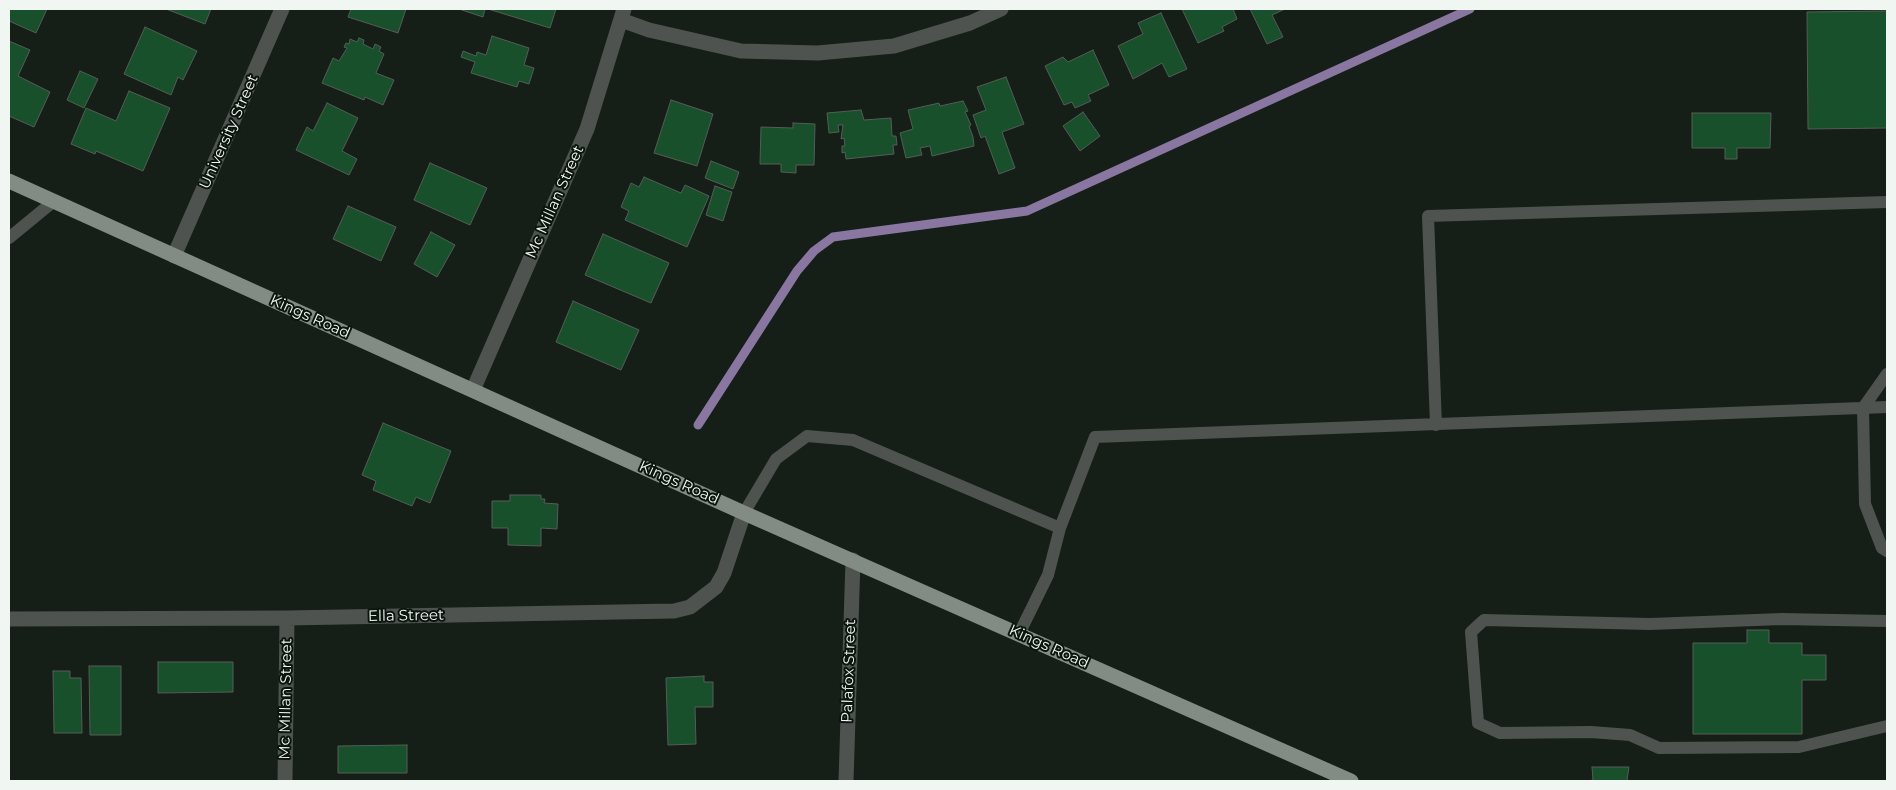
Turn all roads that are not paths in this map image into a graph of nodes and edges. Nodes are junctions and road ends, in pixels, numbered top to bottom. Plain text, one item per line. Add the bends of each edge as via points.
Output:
1 (282, 9) edge
2 (1001, 9) edge
3 (622, 15) edge
4 (9, 181) edge
5 (54, 201) junction
6 (1887, 202) edge
7 (9, 238) edge
8 (174, 256) junction
9 (1887, 374) edge
10 (472, 390) junction
11 (1887, 407) edge
12 (1863, 408) junction
13 (1436, 425) junction
14 (744, 513) junction
15 (1060, 528) junction
16 (1887, 551) edge
17 (853, 560) junction
18 (287, 618) junction
19 (9, 619) edge
20 (1887, 621) edge
21 (1019, 634) junction
22 (1887, 726) edge
23 (285, 781) edge
24 (846, 781) edge
25 (1352, 781) edge

1 - 8 street, University Street
2 - 3 street via 970,23 894,46 818,53 741,51 649,30
3 - 10 street, Mc Millan Street via 587,129
4 - 5 main road, Kings Road
5 - 7 lane
5 - 8 main road, Kings Road
6 - 13 lane via 1428,216
8 - 10 main road, Kings Road
9 - 12 lane
10 - 14 main road, Kings Road
11 - 12 lane
12 - 13 lane
12 - 16 lane via 1865,504 1882,548
13 - 15 lane via 1095,438
14 - 15 lane via 776,459 807,436 853,440
14 - 17 main road, Kings Road
14 - 18 street, Ella Street via 724,573 716,587 690,607 674,611
15 - 21 lane via 1048,575
17 - 21 main road, Kings Road
17 - 24 street, Palafox Street
18 - 19 street, Ella Street
18 - 23 street, Mc Millan Street
20 - 22 lane via 1782,619 1650,624 1484,620 1471,632 1478,723 1500,733 1630,735 1659,748 1800,747
21 - 25 main road, Kings Road

